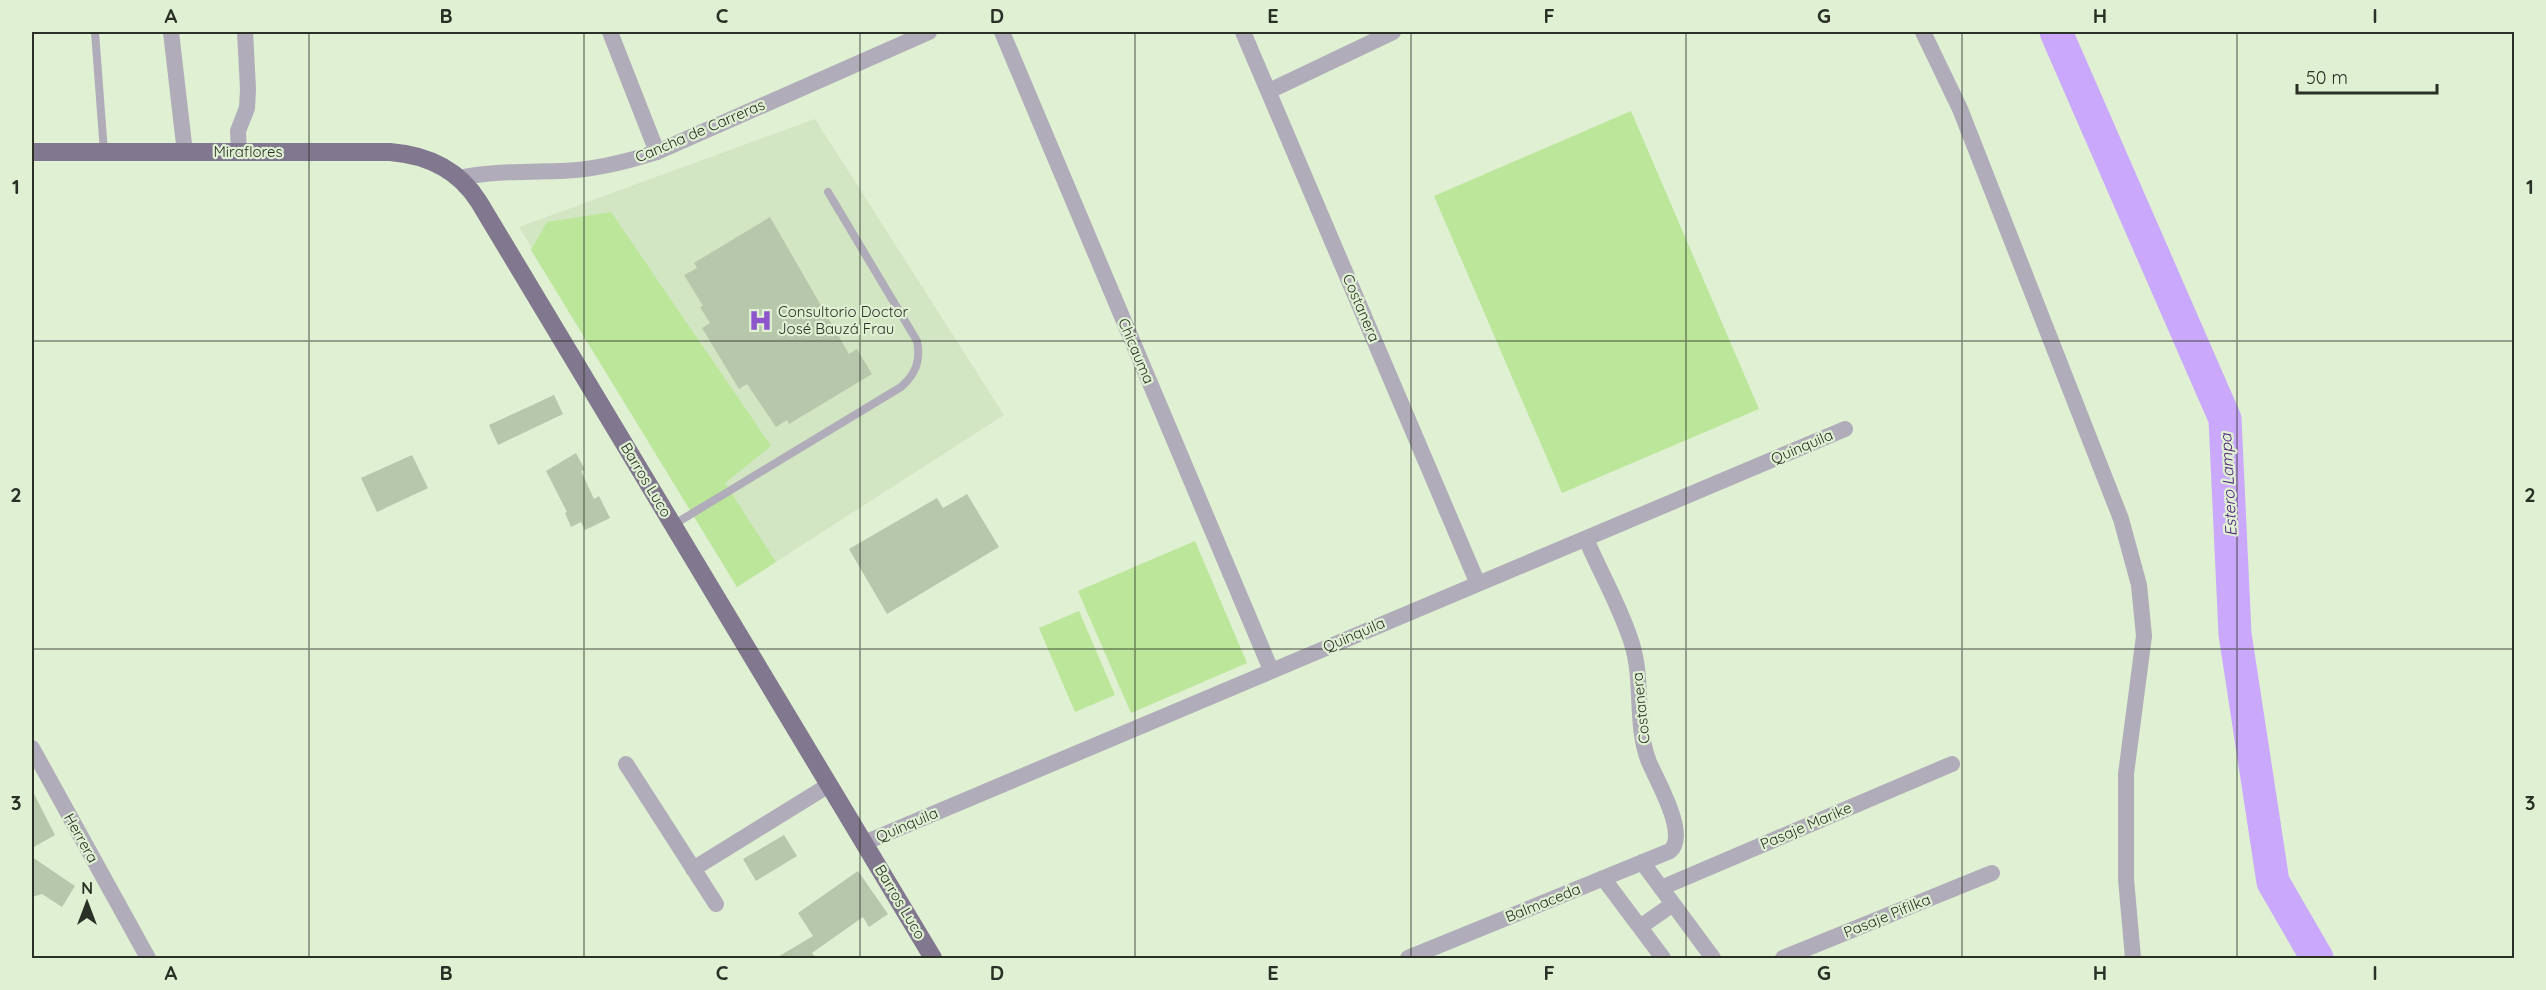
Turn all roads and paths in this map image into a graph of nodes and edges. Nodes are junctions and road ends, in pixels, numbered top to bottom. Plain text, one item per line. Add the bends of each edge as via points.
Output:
1 (95, 32) edge
2 (171, 32) edge
3 (245, 32) edge
4 (610, 32) edge
5 (929, 32) edge
6 (1243, 32) edge
7 (1393, 32) edge
8 (1923, 32) edge
9 (1006, 33) edge
10 (1269, 91) junction
11 (32, 152) edge
12 (104, 152) junction
13 (657, 152) junction
14 (185, 153) junction
15 (239, 153) junction
16 (459, 178) junction
17 (828, 192) dead end
18 (1845, 429) dead end
19 (673, 525) junction
20 (1586, 539) junction
21 (1478, 584) junction
22 (1271, 670) junction
23 (32, 748) edge
24 (626, 764) dead end
25 (1952, 764) dead end
26 (829, 785) junction
27 (864, 843) junction
28 (1676, 844) joint
29 (1642, 862) junction
30 (693, 869) junction
31 (1992, 873) dead end
32 (1603, 878) junction
33 (1660, 888) junction
34 (716, 904) dead end
35 (1673, 904) junction
36 (1640, 927) junction
37 (1658, 957) edge
38 (148, 958) edge
39 (933, 958) edge
40 (1408, 958) edge
41 (1713, 958) edge
42 (1783, 958) edge
43 (2133, 958) edge

1 - 12 lane
2 - 14 street
3 - 15 street via 248,89 247,108 238,131
4 - 13 street
5 - 13 street, Cancha de Carreras
6 - 10 street, Costanera
7 - 10 street
8 - 43 street via 1960,109 2121,519 2139,585 2144,636 2126,774 2126,879
9 - 22 street, Chicauma
10 - 21 street, Costanera
11 - 12 main road, Miraflores
12 - 14 main road, Miraflores
13 - 16 street, Cancha de Carreras via 591,169 497,172
14 - 15 main road, Miraflores
15 - 16 main road, Miraflores via 402,153 433,161
16 - 19 main road, Barros Luco via 479,202
17 - 19 lane via 914,334 919,356 914,373 901,387
18 - 20 street, Quinquila
19 - 26 main road, Barros Luco
20 - 21 street, Quinquila
20 - 28 street, Costanera via 1632,644 1639,683 1641,733 1675,824
21 - 22 street, Quinquila
22 - 27 street, Quinquila
23 - 38 street, Herrera
24 - 30 street
25 - 33 street, Pasaje Marike
26 - 27 main road, Barros Luco
26 - 30 street
27 - 39 main road, Barros Luco
28 - 29 street, Balmaceda via 1670,851
29 - 32 street, Balmaceda
29 - 33 street
30 - 34 street
31 - 42 street, Pasaje Pifilka
32 - 36 street
32 - 40 street, Balmaceda
33 - 35 street
35 - 36 street
35 - 41 street
36 - 37 street

